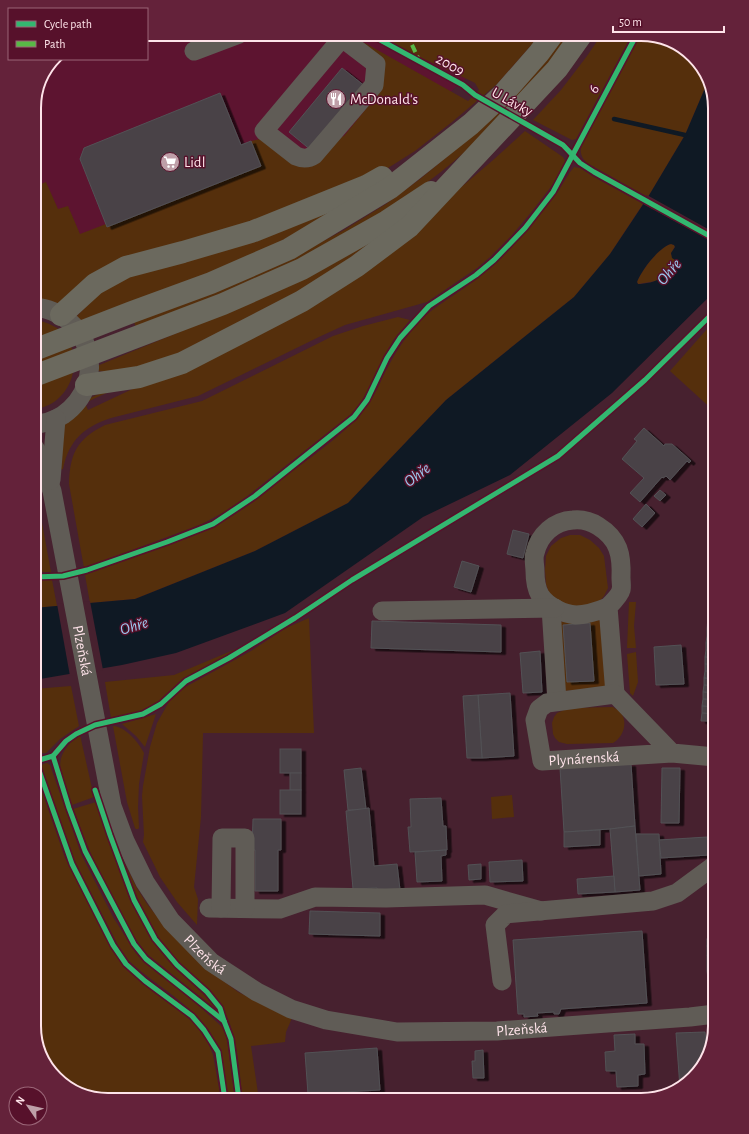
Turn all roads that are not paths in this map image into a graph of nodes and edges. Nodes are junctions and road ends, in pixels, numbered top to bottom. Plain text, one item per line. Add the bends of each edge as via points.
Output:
1 (220, 41) edge
2 (334, 41) edge
3 (339, 41) edge
4 (547, 41) edge
5 (577, 41) edge
6 (194, 51) dead end
7 (471, 124) junction
8 (495, 136) junction
9 (41, 308) edge
10 (61, 314) junction
11 (41, 347) edge
12 (41, 373) edge
13 (86, 385) junction
14 (56, 419) junction
15 (41, 423) edge
16 (41, 461) edge
17 (51, 488) junction
18 (608, 607) junction
19 (553, 608) junction
20 (382, 612) dead end
21 (615, 694) junction
22 (557, 701) junction
23 (672, 753) junction
24 (708, 756) edge
25 (708, 870) edge
26 (246, 908) junction
27 (542, 911) junction
28 (502, 981) dead end
29 (708, 1015) edge
30 (690, 1017) junction
31 (708, 1021) edge

1 - 6 street
2 - 3 street via 264,131 301,158 311,157 374,85 376,64
4 - 7 highway via 503,94
5 - 8 highway via 557,69
7 - 10 highway via 366,186 254,231 126,267 95,284
7 - 11 highway via 390,188 290,249 211,283
8 - 12 highway via 433,190 387,221 302,269 223,304
8 - 13 highway via 409,227 357,266 302,301 182,363 138,377
9 - 10 street
10 - 13 street via 72,323 86,345 89,372
13 - 14 street via 79,399
14 - 15 street
14 - 17 street, Plzeňská
16 - 17 street, Plzeňská
17 - 30 street, Plzeňská via 112,806 125,841 145,882 171,921 211,962 257,992 291,1009 326,1020 396,1032 497,1031
18 - 19 street via 576,615
18 - 19 street via 621,591 619,550 611,535 582,519 565,520 553,526 541,538 534,554 536,582 540,594
18 - 21 street
19 - 20 street
19 - 22 street
21 - 22 street, Plynárenská
21 - 23 street
22 - 23 street, Plynárenská via 547,703 539,709 535,720 542,761
23 - 24 street, Plynárenská
25 - 27 street via 677,894 653,901
26 - 26 street via 215,908 222,838 244,838
26 - 27 street via 280,909 315,897 485,895
27 - 28 street via 506,914 495,925
29 - 30 street, Plzeňská
30 - 31 street, Plzeňská

